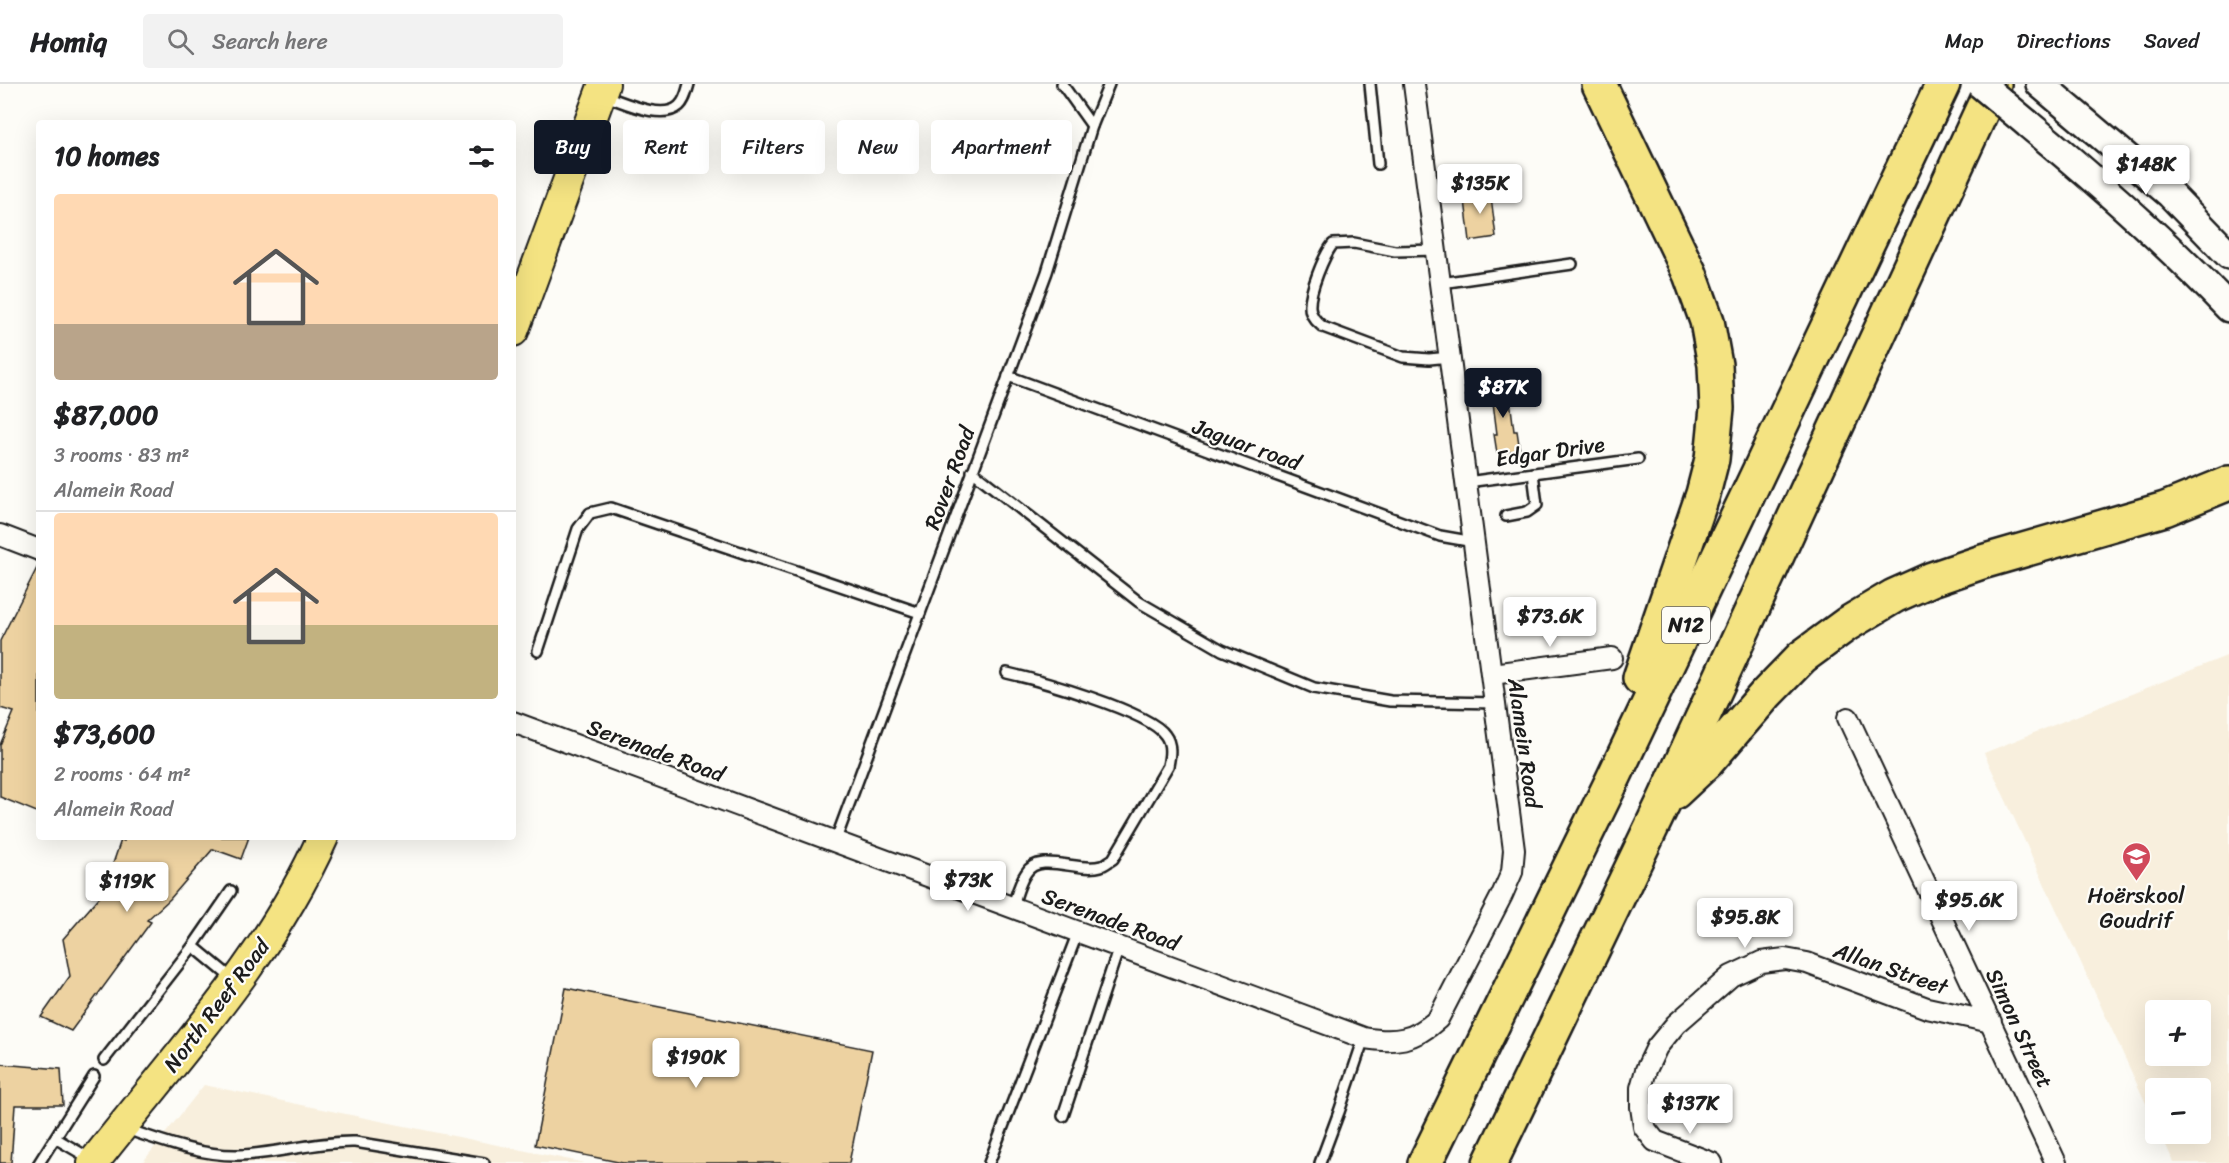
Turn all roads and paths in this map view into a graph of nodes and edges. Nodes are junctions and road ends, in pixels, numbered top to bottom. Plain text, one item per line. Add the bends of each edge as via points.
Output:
1 (690, 84) edge
2 (1062, 84) edge
3 (1109, 84) edge
4 (1370, 84) edge
5 (1414, 84) edge
6 (1599, 84) edge
7 (1943, 84) edge
8 (1980, 84) edge
9 (1994, 84) edge
10 (2041, 85) edge
11 (602, 89) edge
12 (1092, 126) junction
13 (1378, 164) dead end
14 (1437, 250) junction
15 (2229, 255) edge
16 (1572, 264) dead end
17 (1441, 283) junction
18 (2229, 308) edge
19 (516, 323) edge
20 (1450, 357) junction
21 (1008, 376) junction
22 (1638, 459) dead end
23 (972, 471) junction
24 (1533, 473) junction
25 (1467, 482) junction
26 (2229, 483) edge
27 (1506, 516) dead end
28 (0, 535) edge
29 (1474, 542) junction
30 (36, 548) edge
31 (920, 613) junction
32 (538, 651) dead end
33 (1612, 658) dead end
34 (1007, 673) dead end
35 (1492, 674) junction
36 (1496, 703) junction
37 (1848, 718) dead end
38 (516, 723) edge
39 (1612, 781) junction
40 (1664, 801) junction
41 (321, 840) edge
42 (835, 842) junction
43 (231, 891) dead end
44 (1012, 908) junction
45 (1078, 932) junction
46 (193, 946) junction
47 (1119, 947) junction
48 (236, 981) junction
49 (1991, 1022) junction
50 (1425, 1031) joint
51 (1364, 1038) junction
52 (104, 1060) dead end
53 (94, 1076) dead end
54 (1063, 1116) dead end
55 (121, 1127) junction
56 (55, 1138) junction
57 (94, 1162) edge
58 (39, 1163) edge
59 (484, 1163) edge
60 (989, 1163) edge
61 (1320, 1163) edge
62 (1425, 1163) edge
63 (1491, 1163) edge
64 (1712, 1163) edge
65 (2056, 1163) edge

1 - 11 lane via 681,105 670,112 657,112
2 - 12 lane
3 - 12 lane, Rover Road
4 - 13 lane
5 - 14 street, Alamein Road
6 - 39 highway via 1690,274 1707,321 1715,364 1717,408 1712,459 1703,494 1620,734
7 - 39 highway, N12
8 - 18 main road, bridge via 2152,231
9 - 40 highway, N12
10 - 15 main road via 2170,194
11 - 19 main road
12 - 21 lane, Rover Road via 1047,272
14 - 17 street, Alamein Road
14 - 20 lane via 1395,251 1354,243 1333,244 1323,262 1310,309 1323,327 1403,357
16 - 17 lane
17 - 20 street, Alamein Road
20 - 25 street, Alamein Road
21 - 23 lane, Rover Road
21 - 29 lane, Jaguar road via 1440,536
22 - 24 lane, Edgar Drive
23 - 31 lane, Rover Road
23 - 36 lane via 1139,602 1222,650 1314,688 1390,701
24 - 25 lane, Edgar Drive
24 - 27 lane via 1537,505 1527,512
25 - 29 street, Alamein Road
26 - 40 highway via 2166,509 1982,562 1894,596 1802,657 1707,762
28 - 30 street
29 - 35 street, Alamein Road
31 - 32 lane via 610,508 590,513 578,529
31 - 42 lane, Rover Road
33 - 35 street
34 - 44 lane via 1065,688 1153,724 1165,735 1170,749 1168,766 1113,859 1102,866 1084,868 1036,864 1026,873
35 - 36 street, Alamein Road
36 - 50 street, Alamein Road via 1512,822 1512,872 1438,1019
37 - 49 street, Simon Street
38 - 42 street, Serenade Road
39 - 62 highway, N12
40 - 63 highway, N12
41 - 48 main road, North Reef Road via 280,918
42 - 44 street, Serenade Road
43 - 46 lane
44 - 45 street, Serenade Road
45 - 47 street, Serenade Road
45 - 60 lane
46 - 48 lane
46 - 52 lane
47 - 51 street, Serenade Road
47 - 54 lane
48 - 55 main road, North Reef Road
49 - 64 street, Allan Street via 1927,1008 1807,963 1785,959 1761,962 1731,975 1676,1024 1657,1047 1641,1088 1644,1127 1655,1141
49 - 65 street, Simon Street
50 - 51 street, Serenade Road via 1386,1042
51 - 61 lane
53 - 56 lane
55 - 57 main road, North Reef Road
55 - 59 lane via 171,1144 226,1155 355,1142
56 - 57 lane
56 - 58 lane

